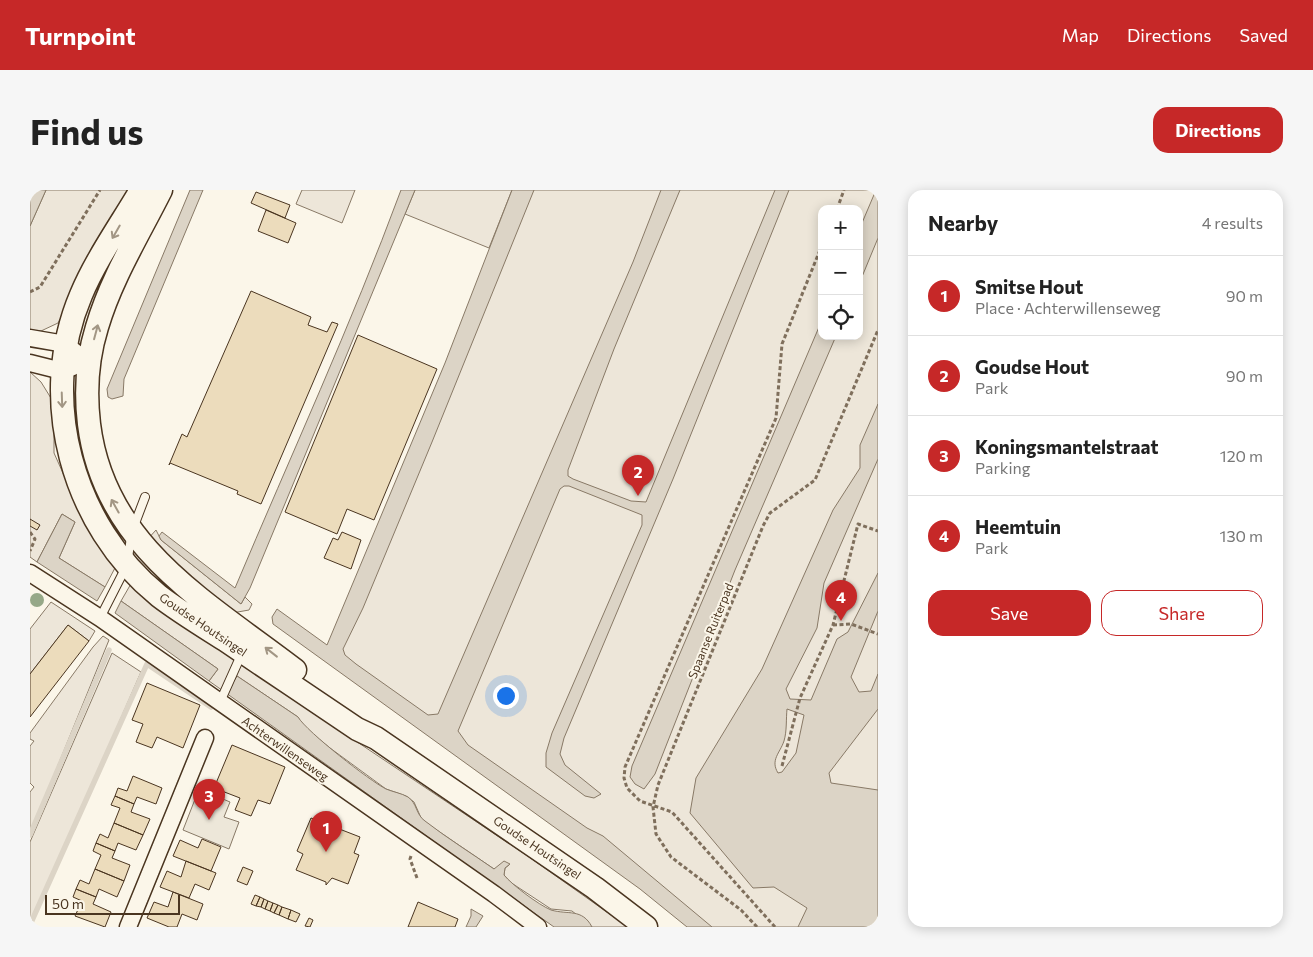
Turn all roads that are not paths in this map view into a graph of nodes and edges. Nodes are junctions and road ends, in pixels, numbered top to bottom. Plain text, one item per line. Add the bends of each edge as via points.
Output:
1 (141, 190) edge
2 (161, 190) edge
3 (30, 338) edge
4 (65, 344) junction
5 (88, 362) junction
6 (30, 363) edge
7 (62, 371) junction
8 (145, 497) dead end
9 (132, 533) junction
10 (127, 565) junction
11 (32, 578) edge
12 (102, 615) junction
13 (242, 652) junction
14 (220, 703) junction
15 (205, 738) dead end
16 (376, 738) junction
17 (128, 927) edge
18 (538, 927) edge
19 (646, 927) edge

1 -> 4 main road, Goudse Houtsingel via 81,295
5 -> 2 main road, Goudse Houtsingel via 110,293
3 - 4 street
4 - 5 street
4 - 7 main road, Goudse Houtsingel
5 - 7 street
9 -> 5 main road, Goudse Houtsingel via 101,477 92,446 87,402
6 - 7 street
7 -> 10 main road, Goudse Houtsingel via 61,400 72,467 95,521
8 - 9 lane
9 - 10 lane
16 -> 9 main road, Goudse Houtsingel via 360,721 156,560
10 - 12 lane
10 - 13 main road, Goudse Houtsingel via 159,596
11 - 12 street, Achterwillenseweg
12 - 14 street, Achterwillenseweg
13 - 14 lane
13 - 16 main road, Goudse Houtsingel via 357,729
14 - 18 street, Achterwillenseweg
15 - 17 street
16 - 19 main road, Goudse Houtsingel via 595,888

